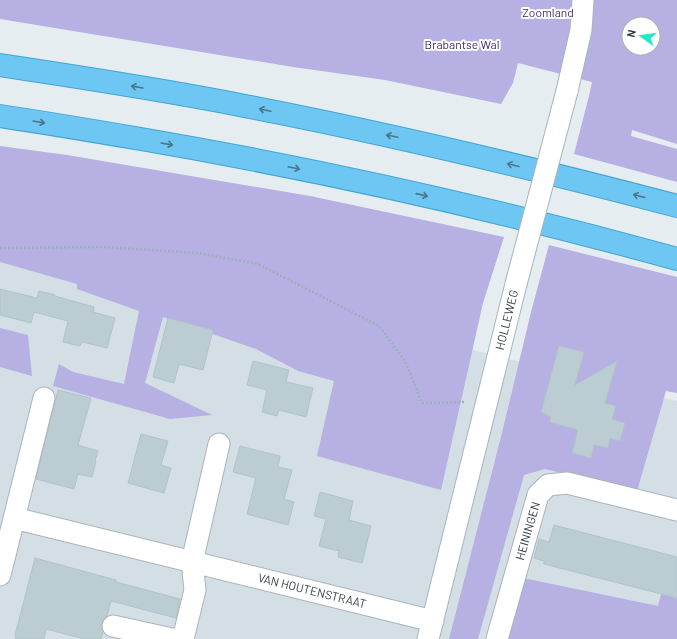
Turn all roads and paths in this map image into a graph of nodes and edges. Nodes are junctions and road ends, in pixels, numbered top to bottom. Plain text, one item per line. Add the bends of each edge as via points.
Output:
1 (583, 0) edge
2 (0, 65) edge
3 (0, 116) edge
4 (677, 206) edge
5 (0, 248) edge
6 (677, 259) edge
7 (44, 398) dead end
8 (485, 407) junction
9 (219, 444) dead end
10 (677, 510) edge
11 (14, 518) junction
12 (192, 562) junction
13 (0, 575) edge
14 (113, 626) dead end
15 (431, 630) edge
16 (172, 639) edge
17 (183, 639) edge
18 (497, 639) edge

1 - 8 street, HOLLEWEG, bridge via 581,30 567,91
4 -> 2 highway via 430,144 272,111
3 -> 6 highway via 242,157 421,194
5 - 8 path via 103,247 198,253 258,264 379,326 404,361 422,403 467,402
7 - 11 street
8 - 15 street, HOLLEWEG
9 - 12 street
10 - 18 street, HEININGEN via 567,483 548,486 538,495
11 - 12 street, VAN HOUTENSTRAAT
11 - 13 street
12 - 15 street, VAN HOUTENSTRAAT
12 - 17 street via 195,590
14 - 16 street

